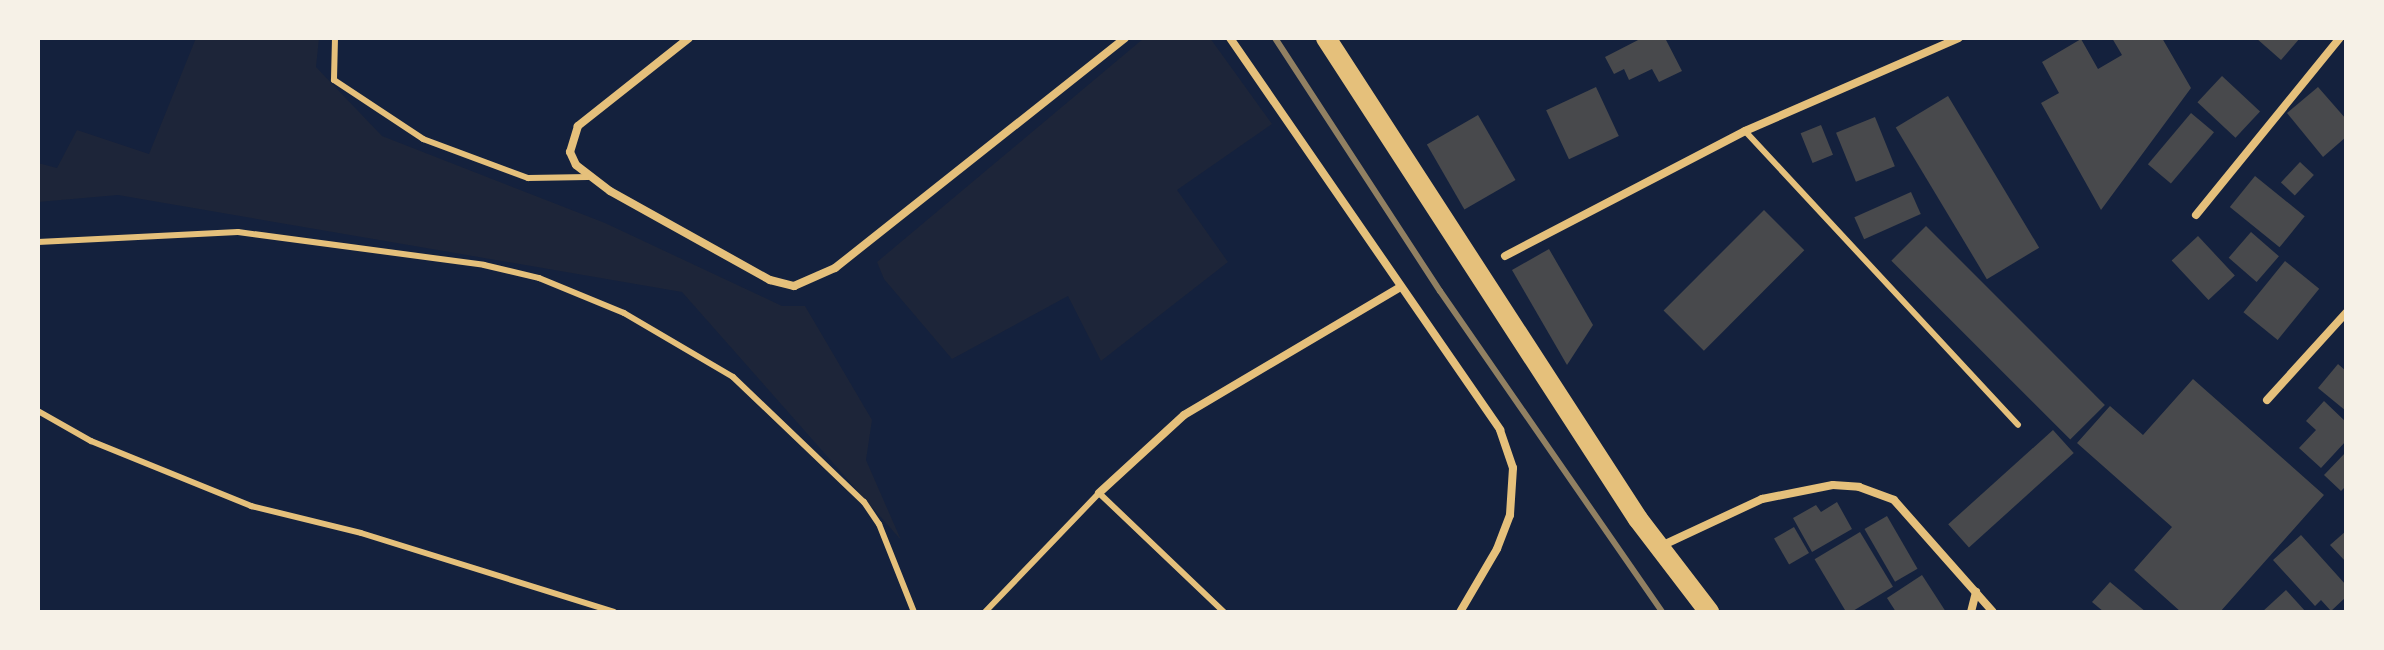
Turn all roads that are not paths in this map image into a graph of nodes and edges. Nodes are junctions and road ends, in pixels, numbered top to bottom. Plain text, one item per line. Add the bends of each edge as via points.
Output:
1 (335, 38) edge
2 (689, 38) edge
3 (1125, 38) edge
4 (1230, 38) edge
5 (1326, 38) edge
6 (1959, 38) edge
7 (2340, 38) edge
8 (1745, 131) junction
9 (588, 177) junction
10 (2196, 215) dead end
11 (38, 242) edge
12 (1505, 256) dead end
13 (1399, 288) junction
14 (2346, 313) edge
15 (2267, 400) dead end
16 (38, 411) edge
17 (2018, 425) dead end
18 (1099, 493) junction
19 (1658, 548) junction
20 (1976, 592) junction
21 (614, 612) edge
22 (914, 612) edge
23 (985, 612) edge
24 (1224, 612) edge
25 (1460, 612) edge
26 (1709, 612) edge
27 (1971, 612) edge
28 (1993, 612) edge

1 - 9 lane via 334,80 423,139 528,178
2 - 9 street via 578,126 570,152
3 - 9 street via 815,281 794,286 770,280
4 - 13 street
5 - 19 main road
6 - 8 street
7 - 10 street
8 - 12 street
8 - 17 lane
11 - 22 lane via 238,232 484,265 539,278 624,313 733,377 864,502 879,524
13 - 18 street via 1184,415
13 - 25 street via 1489,410 1513,468 1506,528
14 - 15 street
16 - 21 lane via 91,441 251,506 361,533
18 - 23 lane
18 - 24 lane
19 - 20 street via 1762,499 1833,485 1859,487 1894,500
19 - 26 main road
20 - 27 street
20 - 28 street

